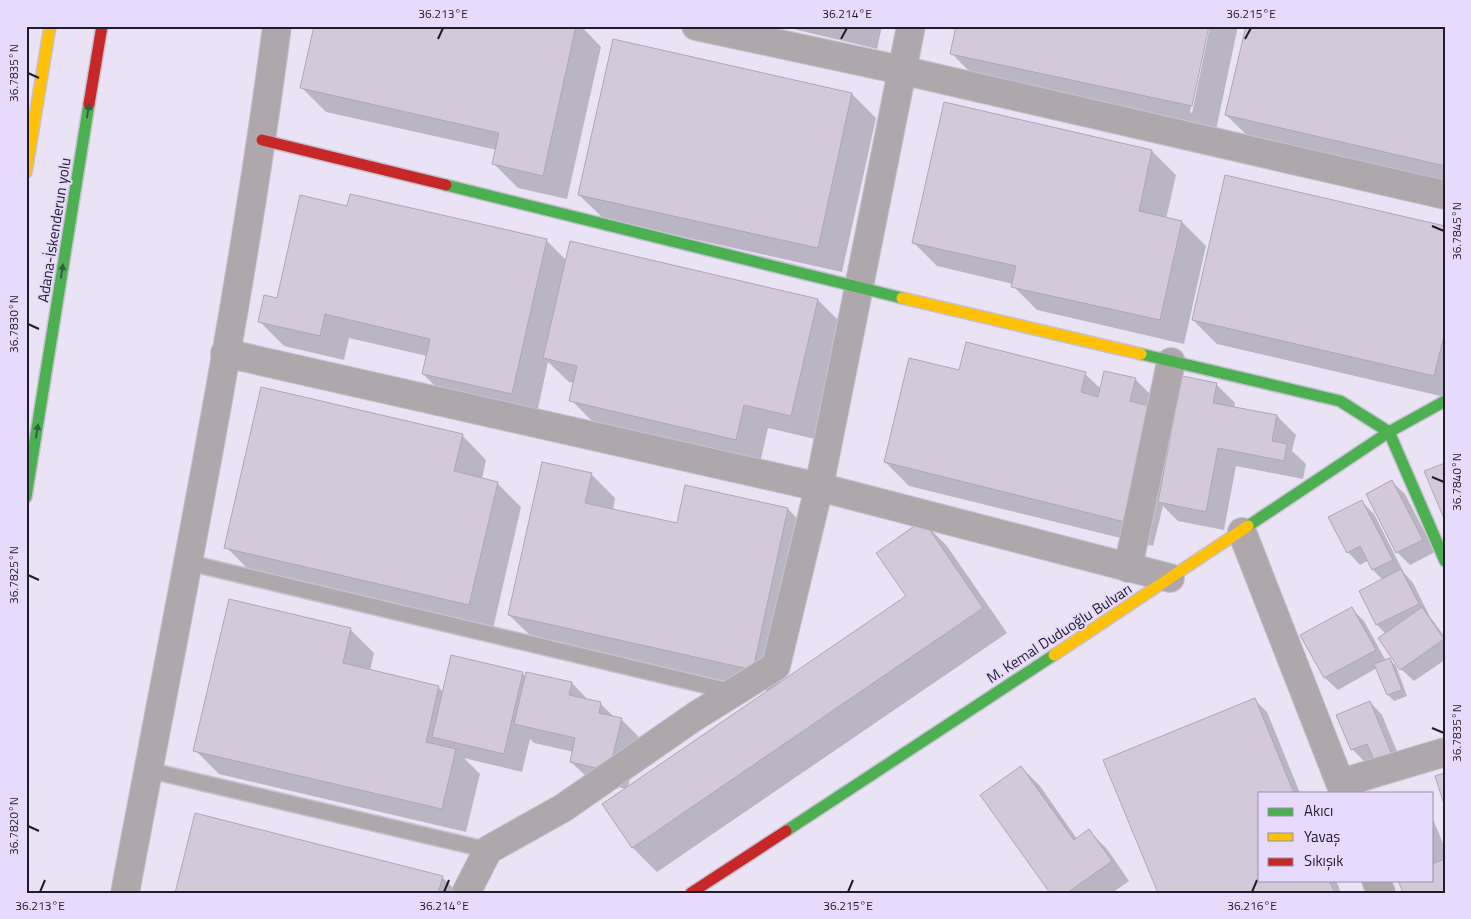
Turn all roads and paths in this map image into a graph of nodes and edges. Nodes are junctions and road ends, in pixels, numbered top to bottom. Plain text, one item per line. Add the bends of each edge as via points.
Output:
1 (50, 26) edge
2 (102, 26) edge
3 (277, 26) edge
4 (696, 26) edge
5 (911, 26) edge
6 (901, 70) junction
7 (262, 140) junction
8 (26, 172) edge
9 (1445, 195) edge
10 (860, 288) junction
11 (225, 353) junction
12 (1171, 362) junction
13 (1445, 401) edge
14 (1389, 432) junction
15 (819, 487) junction
16 (26, 497) edge
17 (1242, 532) junction
18 (1445, 561) edge
19 (186, 562) junction
20 (1128, 568) junction
21 (1170, 578) junction
22 (733, 692) junction
23 (1445, 752) edge
24 (148, 770) junction
25 (1342, 788) edge
26 (488, 850) junction
27 (125, 893) edge
28 (466, 893) edge
29 (691, 893) edge

1 - 8 main road
16 -> 2 main road, Adana-İskenderun yolu
3 - 7 street
4 - 6 street
5 - 6 street
6 - 9 street
6 - 10 street
7 - 10 main road
7 - 11 street
10 - 12 main road
10 - 15 street
11 - 15 street
11 - 19 street
12 - 14 main road via 1340,401
12 - 20 street
13 - 14 main road, M. Kemal Duduoğlu Bulvarı
14 - 17 main road, M. Kemal Duduoğlu Bulvarı
14 - 18 main road
15 - 20 street
15 - 22 street via 776,666
17 - 21 main road, M. Kemal Duduoğlu Bulvarı
17 - 25 street
19 - 22 lane
19 - 24 street
20 - 21 street
21 - 29 main road, M. Kemal Duduoğlu Bulvarı
22 - 26 street via 563,808
23 - 25 street
24 - 26 lane
24 - 27 street
26 - 28 street

